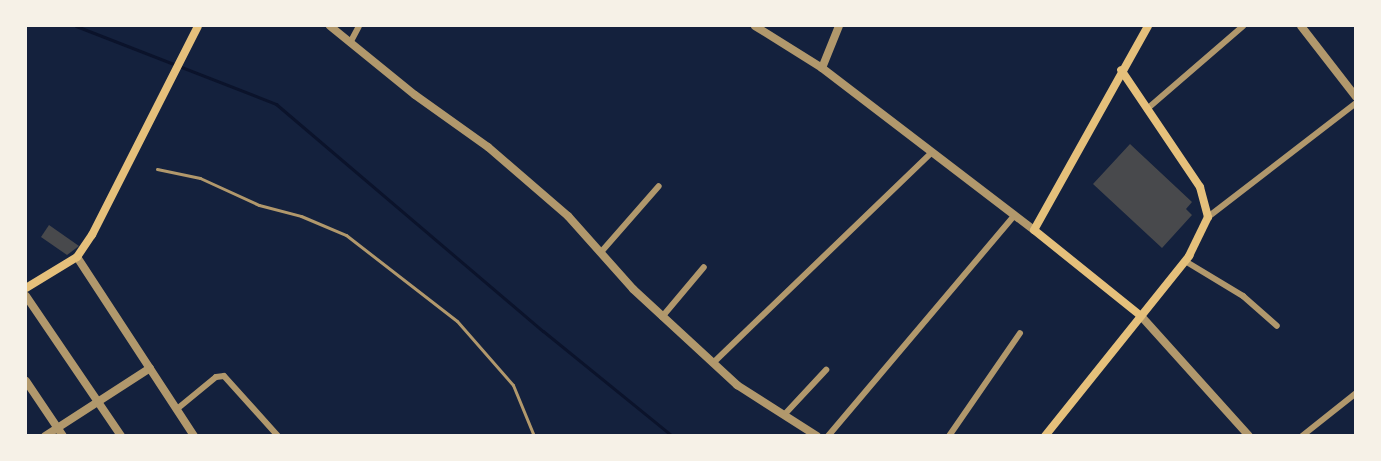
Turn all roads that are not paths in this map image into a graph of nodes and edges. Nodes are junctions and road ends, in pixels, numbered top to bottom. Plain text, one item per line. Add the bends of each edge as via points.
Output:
1 (198, 26) edge
2 (330, 26) edge
3 (359, 26) edge
4 (755, 26) edge
5 (839, 26) edge
6 (1148, 26) edge
7 (1243, 26) edge
8 (1301, 26) edge
9 (350, 43) junction
10 (822, 68) junction
11 (1121, 70) junction
12 (1356, 97) edge
13 (1356, 104) edge
14 (1147, 108) junction
15 (932, 152) junction
16 (157, 169) dead end
17 (659, 186) dead end
18 (1015, 215) junction
19 (1208, 217) junction
20 (1034, 230) junction
21 (602, 251) junction
22 (77, 257) junction
23 (1185, 261) junction
24 (704, 267) dead end
25 (26, 288) edge
26 (26, 296) edge
27 (1141, 316) junction
28 (662, 317) junction
29 (1277, 326) dead end
30 (1020, 333) dead end
31 (713, 363) junction
32 (150, 368) junction
33 (826, 370) dead end
34 (26, 381) edge
35 (1356, 393) edge
36 (98, 399) junction
37 (177, 409) junction
38 (784, 415) junction
39 (57, 428) junction
40 (191, 434) edge
41 (45, 435) edge
42 (63, 435) edge
43 (121, 435) edge
44 (279, 435) edge
45 (534, 435) edge
46 (817, 435) edge
47 (828, 435) edge
48 (949, 435) edge
49 (1045, 435) edge
50 (1249, 435) edge
51 (1302, 435) edge

1 - 22 main road via 105,214
2 - 9 street
3 - 9 street
4 - 10 street
5 - 10 street
6 - 11 main road
7 - 14 street
8 - 12 street
9 - 21 street via 488,147
10 - 15 street
11 - 14 main road
11 - 20 main road
13 - 19 street
14 - 19 main road via 1200,188
15 - 18 street
15 - 31 street
16 - 45 lane via 200,178 260,205 301,216 346,235 457,321 513,385
17 - 21 street
18 - 20 street
18 - 47 street
19 - 23 main road
20 - 27 main road
21 - 28 street
22 - 25 main road
22 - 32 street
23 - 27 main road
23 - 29 street via 1243,296
24 - 28 street
26 - 36 street
27 - 49 main road
27 - 50 street
28 - 31 street
30 - 48 street
31 - 38 street via 737,385
32 - 36 street
32 - 37 street
33 - 38 street
34 - 39 street
35 - 51 street
36 - 39 street
36 - 43 street
37 - 40 street
37 - 44 street via 216,377 224,375
38 - 46 street
39 - 41 street
39 - 42 street

